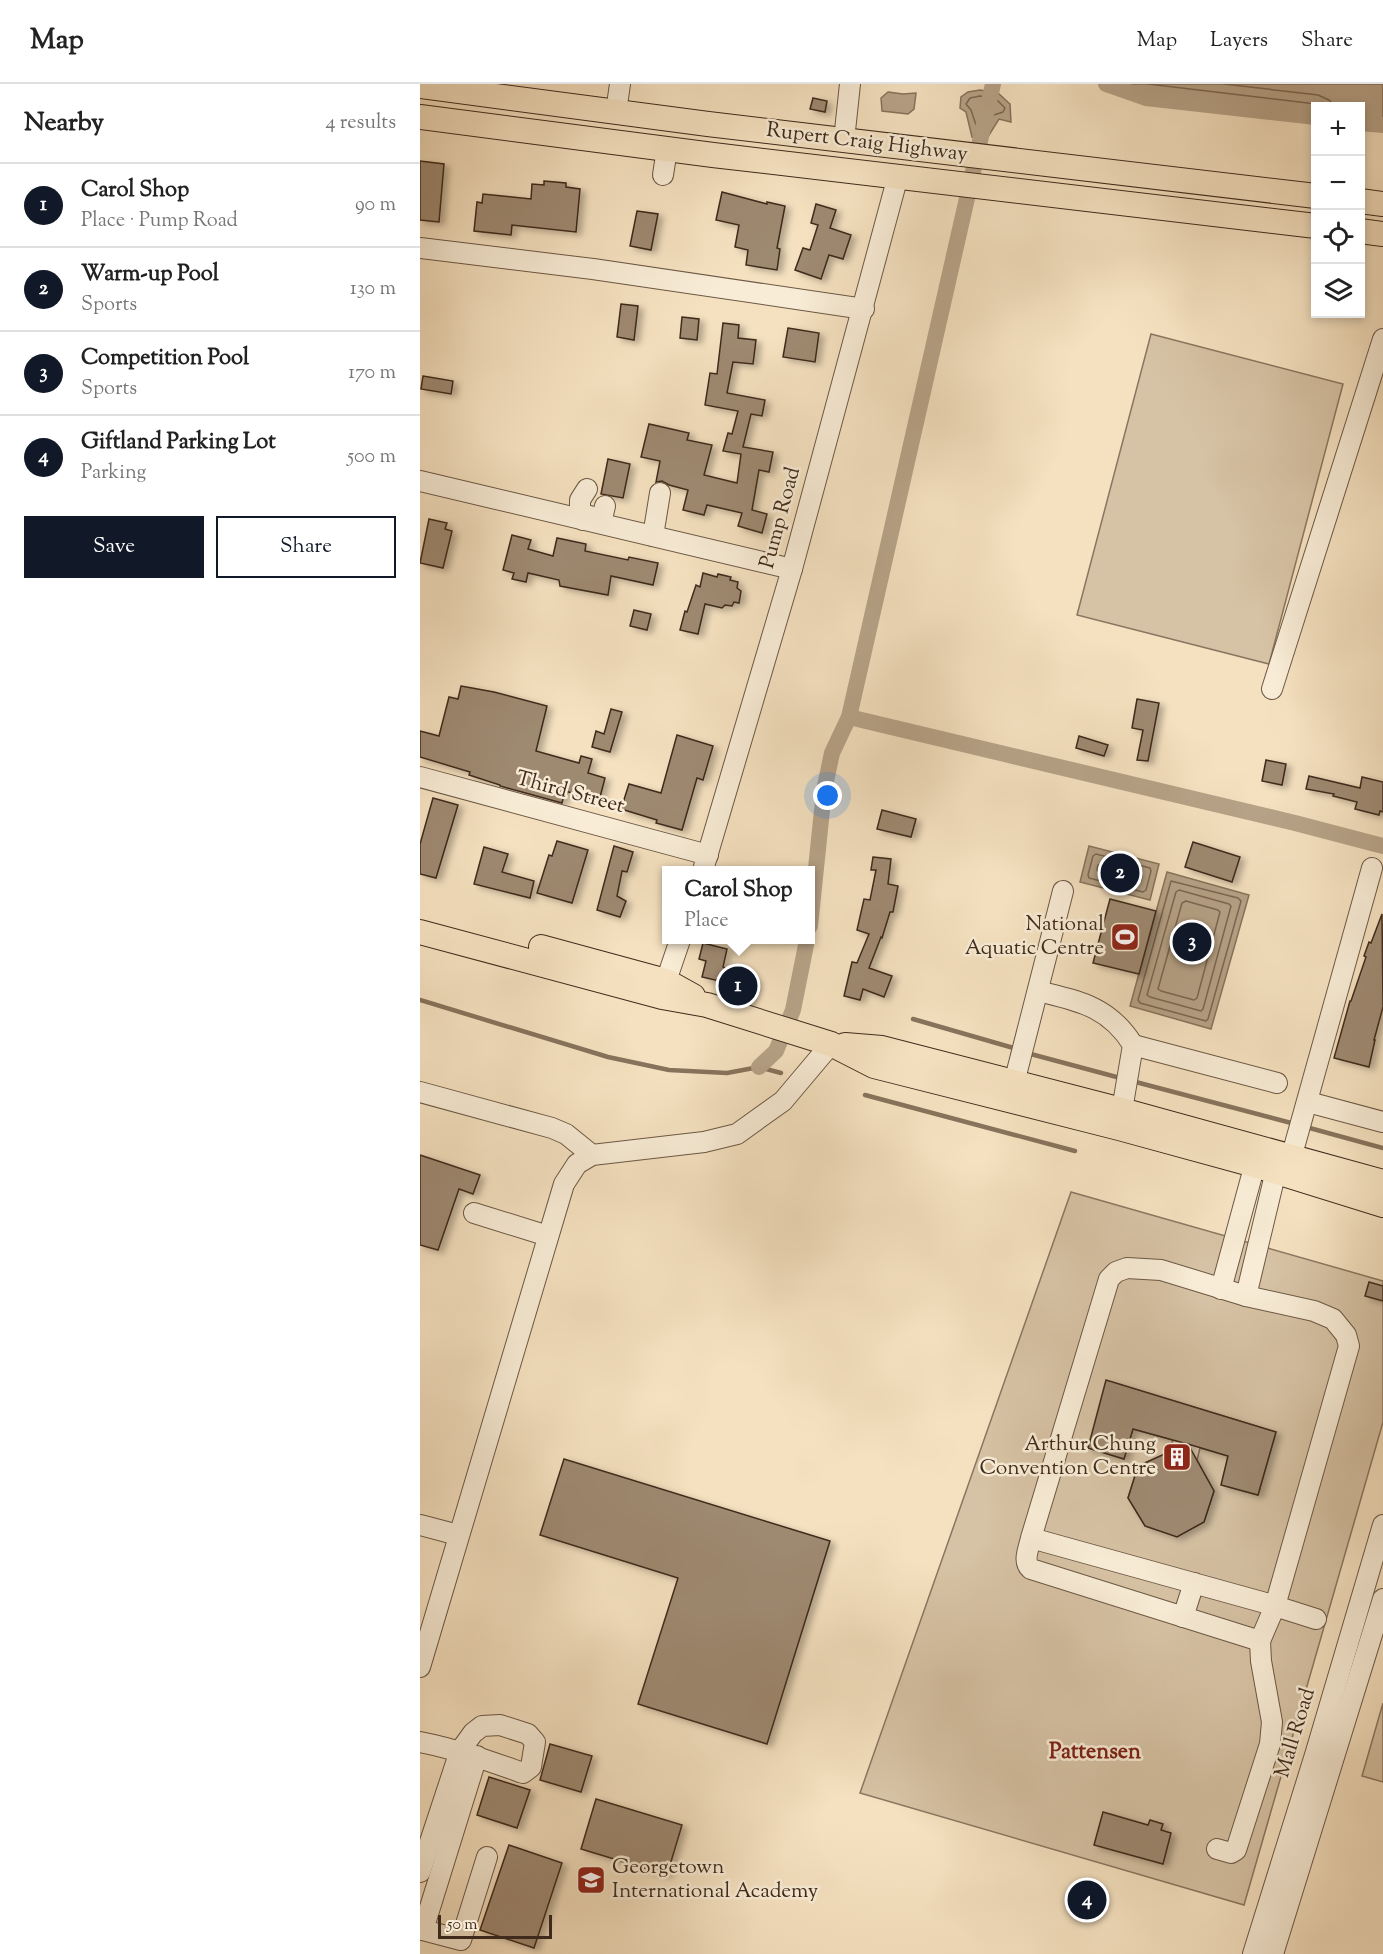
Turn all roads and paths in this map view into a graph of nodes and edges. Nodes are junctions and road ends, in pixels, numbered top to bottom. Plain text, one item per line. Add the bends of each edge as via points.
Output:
1 (620, 84) edge
2 (850, 84) edge
3 (420, 86) edge
4 (491, 89) edge
5 (616, 112) junction
6 (420, 117) edge
7 (844, 140) junction
8 (667, 149) junction
9 (663, 175) dead end
10 (898, 176) junction
11 (1311, 195) edge
12 (1365, 202) edge
13 (1383, 204) edge
14 (1311, 225) edge
15 (1365, 232) edge
16 (1383, 234) edge
17 (420, 248) edge
18 (864, 309) junction
19 (1383, 339) edge
20 (420, 481) edge
21 (586, 489) dead end
22 (660, 493) dead end
23 (605, 506) dead end
24 (584, 518) junction
25 (653, 536) junction
26 (792, 569) junction
27 (1272, 689) dead end
28 (420, 777) edge
29 (706, 863) edge
30 (1372, 868) dead end
31 (1063, 891) dead end
32 (420, 915) edge
33 (420, 932) edge
34 (678, 944) edge
35 (666, 981) junction
36 (1038, 991) junction
37 (712, 1006) junction
38 (825, 1042) junction
39 (1132, 1053) junction
40 (1015, 1077) junction
41 (1277, 1083) dead end
42 (420, 1092) edge
43 (1308, 1102) junction
44 (1123, 1108) junction
45 (1383, 1122) edge
46 (592, 1155) junction
47 (1278, 1159) junction
48 (1383, 1182) edge
49 (1383, 1204) edge
50 (474, 1213) dead end
51 (548, 1236) junction
52 (1221, 1289) junction
53 (1246, 1296) junction
54 (420, 1525) edge
55 (1383, 1525) edge
56 (458, 1535) junction
57 (1032, 1538) junction
58 (1119, 1562) junction
59 (1194, 1583) junction
60 (1110, 1594) junction
61 (1383, 1599) edge
62 (1275, 1606) junction
63 (1183, 1617) junction
64 (1316, 1619) dead end
65 (1260, 1641) junction
66 (420, 1667) edge
67 (420, 1742) edge
68 (469, 1754) junction
69 (1217, 1849) dead end
70 (487, 1857) dead end
71 (420, 1872) edge
72 (422, 1930) edge
73 (1253, 1954) edge
74 (1273, 1954) edge

1 - 5 street
2 - 7 street
3 - 4 main road, Rupert Craig Highway
4 - 5 main road, Rupert Craig Highway
5 - 7 main road, Rupert Craig Highway
6 - 8 main road, Rupert Craig Highway
7 - 11 main road, Rupert Craig Highway
8 - 9 street
8 - 10 main road, Rupert Craig Highway
10 - 14 main road, Rupert Craig Highway
10 - 18 street, Pump Road
12 - 13 main road
15 - 16 main road
17 - 18 street
18 - 26 street, Pump Road
19 - 27 street
20 - 24 street
21 - 24 street via 580,500
22 - 25 street
23 - 24 street via 602,519
24 - 25 street
25 - 26 street
26 - 29 street, Pump Road
28 - 29 street, Third Street
30 - 43 street
31 - 36 street
32 - 35 main road
33 - 37 main road via 662,997
34 - 35 street
35 - 37 main road
36 - 39 street via 1086,1003 1104,1014 1125,1032
36 - 40 street
37 - 38 main road
38 - 40 main road via 882,1048
38 - 46 street via 783,1101 736,1134 704,1142
38 - 47 main road via 874,1066 1119,1128
39 - 41 street
39 - 44 street
40 - 44 main road
42 - 46 street via 552,1128
43 - 45 street
43 - 47 street
44 - 47 main road
46 - 51 street via 578,1164 564,1184
47 - 48 main road
47 - 49 main road
47 - 52 street
47 - 53 street
50 - 51 street
51 - 56 street
52 - 53 street
52 - 57 street via 1161,1270 1127,1268 1109,1279
53 - 62 street via 1334,1319 1349,1346
54 - 56 street
55 - 73 street, Mall Road
56 - 66 street
57 - 58 street
57 - 60 street via 1026,1560 1031,1569
58 - 59 street
58 - 60 street
59 - 62 street
59 - 63 street
60 - 63 street
61 - 74 street, Mall Road
62 - 64 street
62 - 65 street
63 - 65 street
65 - 69 street via 1272,1722 1270,1744 1236,1850 1231,1854
67 - 68 street
68 - 71 street
68 - 72 street
70 - 72 street via 461,1940

